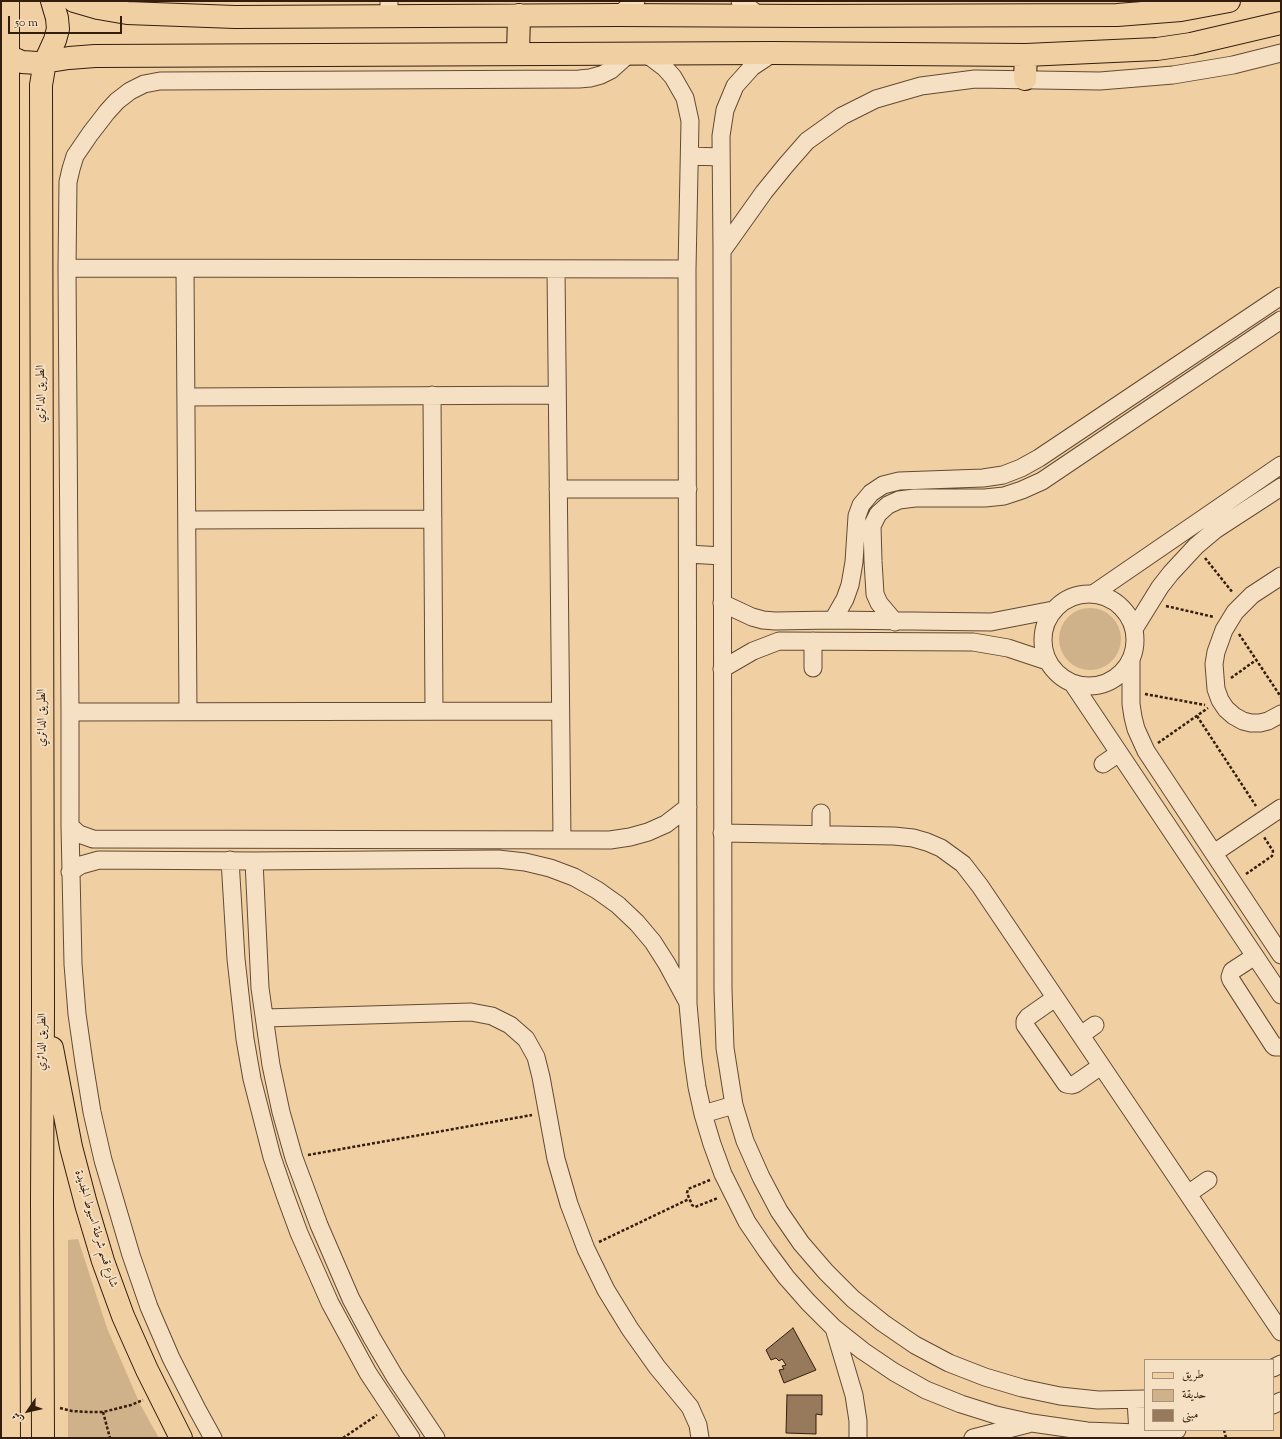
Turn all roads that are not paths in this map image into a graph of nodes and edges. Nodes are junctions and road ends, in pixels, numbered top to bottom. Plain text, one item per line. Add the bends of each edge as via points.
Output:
1 (8, 1) edge
2 (52, 1) edge
3 (74, 1) edge
4 (636, 1) edge
5 (740, 1) edge
6 (1229, 1) edge
7 (389, 8) edge
8 (519, 15) junction
9 (618, 15) junction
10 (760, 16) junction
11 (1281, 23) edge
12 (1281, 52) edge
13 (638, 53) junction
14 (773, 53) junction
15 (518, 54) junction
16 (1026, 55) junction
17 (8, 56) junction
18 (45, 62) junction
19 (1025, 79) junction
20 (690, 156) junction
21 (721, 157) junction
22 (722, 251) junction
23 (67, 268) junction
24 (185, 269) junction
25 (556, 269) junction
26 (688, 269) junction
27 (1281, 296) edge
28 (1281, 320) edge
29 (557, 395) junction
30 (432, 396) junction
31 (186, 397) junction
32 (1281, 465) edge
33 (1281, 487) edge
34 (558, 489) junction
35 (688, 489) junction
36 (433, 519) junction
37 (187, 520) junction
38 (688, 554) junction
39 (722, 556) junction
40 (1281, 576) edge
41 (1093, 594) junction
42 (722, 603) junction
43 (1053, 610) junction
44 (833, 620) junction
45 (895, 622) junction
46 (1134, 629) junction
47 (813, 641) junction
48 (1131, 660) junction
49 (1047, 661) junction
50 (813, 668) dead end
51 (722, 669) junction
52 (1073, 684) junction
53 (434, 711) junction
54 (560, 711) junction
55 (70, 712) junction
56 (188, 712) junction
57 (1281, 714) edge
58 (1119, 753) junction
59 (1103, 764) dead end
60 (688, 807) junction
61 (1281, 808) edge
62 (1184, 809) junction
63 (820, 813) dead end
64 (1165, 821) junction
65 (70, 826) junction
66 (722, 833) junction
67 (821, 835) junction
68 (93, 839) junction
69 (562, 840) junction
70 (1214, 853) junction
71 (230, 860) junction
72 (93, 861) junction
73 (254, 861) junction
74 (70, 872) junction
75 (1281, 955) edge
76 (1255, 956) junction
77 (1281, 995) edge
78 (1055, 998) junction
79 (688, 1004) junction
80 (43, 1008) junction
81 (264, 1018) junction
82 (1095, 1025) dead end
83 (1081, 1036) junction
84 (1281, 1047) edge
85 (1101, 1066) junction
86 (734, 1105) junction
87 (703, 1114) junction
88 (1208, 1180) dead end
89 (1188, 1194) junction
90 (333, 1258) junction
91 (314, 1266) junction
92 (834, 1328) junction
93 (1281, 1332) edge
94 (1141, 1399) edge
95 (1032, 1423) junction
96 (1164, 1431) edge
97 (1138, 1433) junction
98 (9, 1438) edge
99 (43, 1438) edge
100 (182, 1438) edge
101 (213, 1438) edge
102 (411, 1438) edge
103 (436, 1438) edge
104 (700, 1438) edge
105 (858, 1438) edge
106 (973, 1438) edge

1 - 17 main road
2 - 18 main road, الطريق الدائري via 58,29 56,40
3 - 7 main road via 126,13 194,16
4 - 9 street
5 - 10 street
6 - 10 main road via 1181,10 1117,15
7 - 8 main road
8 - 9 main road
8 - 15 main road
9 - 10 main road
11 - 16 main road via 1191,44 1156,49
12 - 19 street via 1233,65 1173,75 1100,81
13 - 14 main road
13 - 15 main road
13 - 20 street via 665,68 684,98 690,121
13 - 23 street via 602,75 590,78 160,81 144,84 130,91 107,112 76,156 68,182
14 - 16 main road
14 - 21 street via 747,71 729,97 722,122
15 - 18 main road via 95,56
16 - 19 main road
17 - 18 main road via 22,62
17 - 98 main road
18 - 80 main road, الطريق الدائري via 41,85
19 - 22 street via 975,79 922,86 876,99 842,116 807,141 786,164
20 - 21 street
20 - 26 street
21 - 22 street
22 - 39 street
23 - 24 street
23 - 55 street
24 - 25 street
24 - 31 street
25 - 26 street
25 - 29 street
26 - 35 street
27 - 44 street via 1021,468 1003,475 983,478 899,481 883,485 861,505 857,516 850,584
28 - 45 street via 1042,481 1004,496 915,498 899,500 888,505 878,514 872,526 873,561 875,594
29 - 30 street
29 - 34 street
30 - 31 street
30 - 36 street
31 - 37 street
32 - 41 street
33 - 46 street via 1215,530 1196,546 1171,573
34 - 35 street
34 - 54 street
35 - 38 street
36 - 37 street
36 - 53 street
37 - 56 street
38 - 39 street
38 - 60 street
39 - 42 street
40 - 57 street via 1252,595 1229,620 1214,664 1214,677 1220,700 1234,716 1243,721 1260,723
41 - 43 street via 1071,597
41 - 46 street via 1119,605
42 - 44 street via 764,620
42 - 51 street
43 - 45 street via 991,622
43 - 49 street via 1043,630 1042,640
44 - 45 street
46 - 48 street via 1136,639
47 - 49 street via 973,642 1008,648
47 - 50 street
47 - 51 street via 773,643
48 - 52 street via 1117,678 1107,684 1090,687
48 - 62 street via 1131,691 1136,729 1146,751
49 - 52 street via 1062,679
51 - 66 street
52 - 58 street
53 - 54 street
53 - 56 street
54 - 69 street
55 - 56 street
55 - 65 street
58 - 59 street
58 - 64 street
60 - 69 street via 666,824 630,837 610,840
60 - 79 street
61 - 70 street
62 - 64 street
62 - 70 street
63 - 67 street
64 - 76 street
65 - 68 street via 79,834
65 - 74 street
66 - 67 street
66 - 86 street via 723,1019
67 - 78 street via 912,838 941,848 953,856 976,880
68 - 69 street
68 - 72 street
70 - 75 street
71 - 72 street
71 - 73 street
71 - 91 street via 240,999 252,1079 272,1157
72 - 74 street
73 - 79 street via 498,859 550,868 597,890 637,923 667,964
73 - 81 street via 258,959
74 - 101 street via 77,1014 103,1160 118,1215 149,1307 171,1358
76 - 77 street
76 - 84 street via 1232,971 1231,980 1273,1045
78 - 83 street
78 - 85 street via 1028,1017 1026,1025 1066,1084 1074,1084
79 - 87 street via 693,1059
80 - 99 main road, الطريق الدائري
80 - 100 main road, شارع قسم شرطة اسيوط الجديدة via 71,1147 103,1261 123,1316 157,1391
81 - 90 street via 271,1065 294,1158
81 - 104 street via 471,1012 492,1016 510,1025 526,1039 536,1057 558,1167 586,1249 606,1290 630,1329 690,1407 698,1424
82 - 83 street
83 - 85 street
85 - 89 street via 1150,1125
86 - 87 street
86 - 94 street via 751,1156 779,1211 826,1272 853,1299 883,1323 915,1345 949,1363 1015,1386 1060,1396 1098,1400
87 - 92 street via 723,1174 751,1228 786,1277
88 - 89 street
89 - 93 street
90 - 91 street
90 - 103 street via 394,1377
91 - 102 street via 348,1338
92 - 95 street via 894,1372 926,1390 996,1416
92 - 105 street via 854,1395
94 - 97 street
95 - 97 street via 1087,1431
95 - 106 street
96 - 97 street

